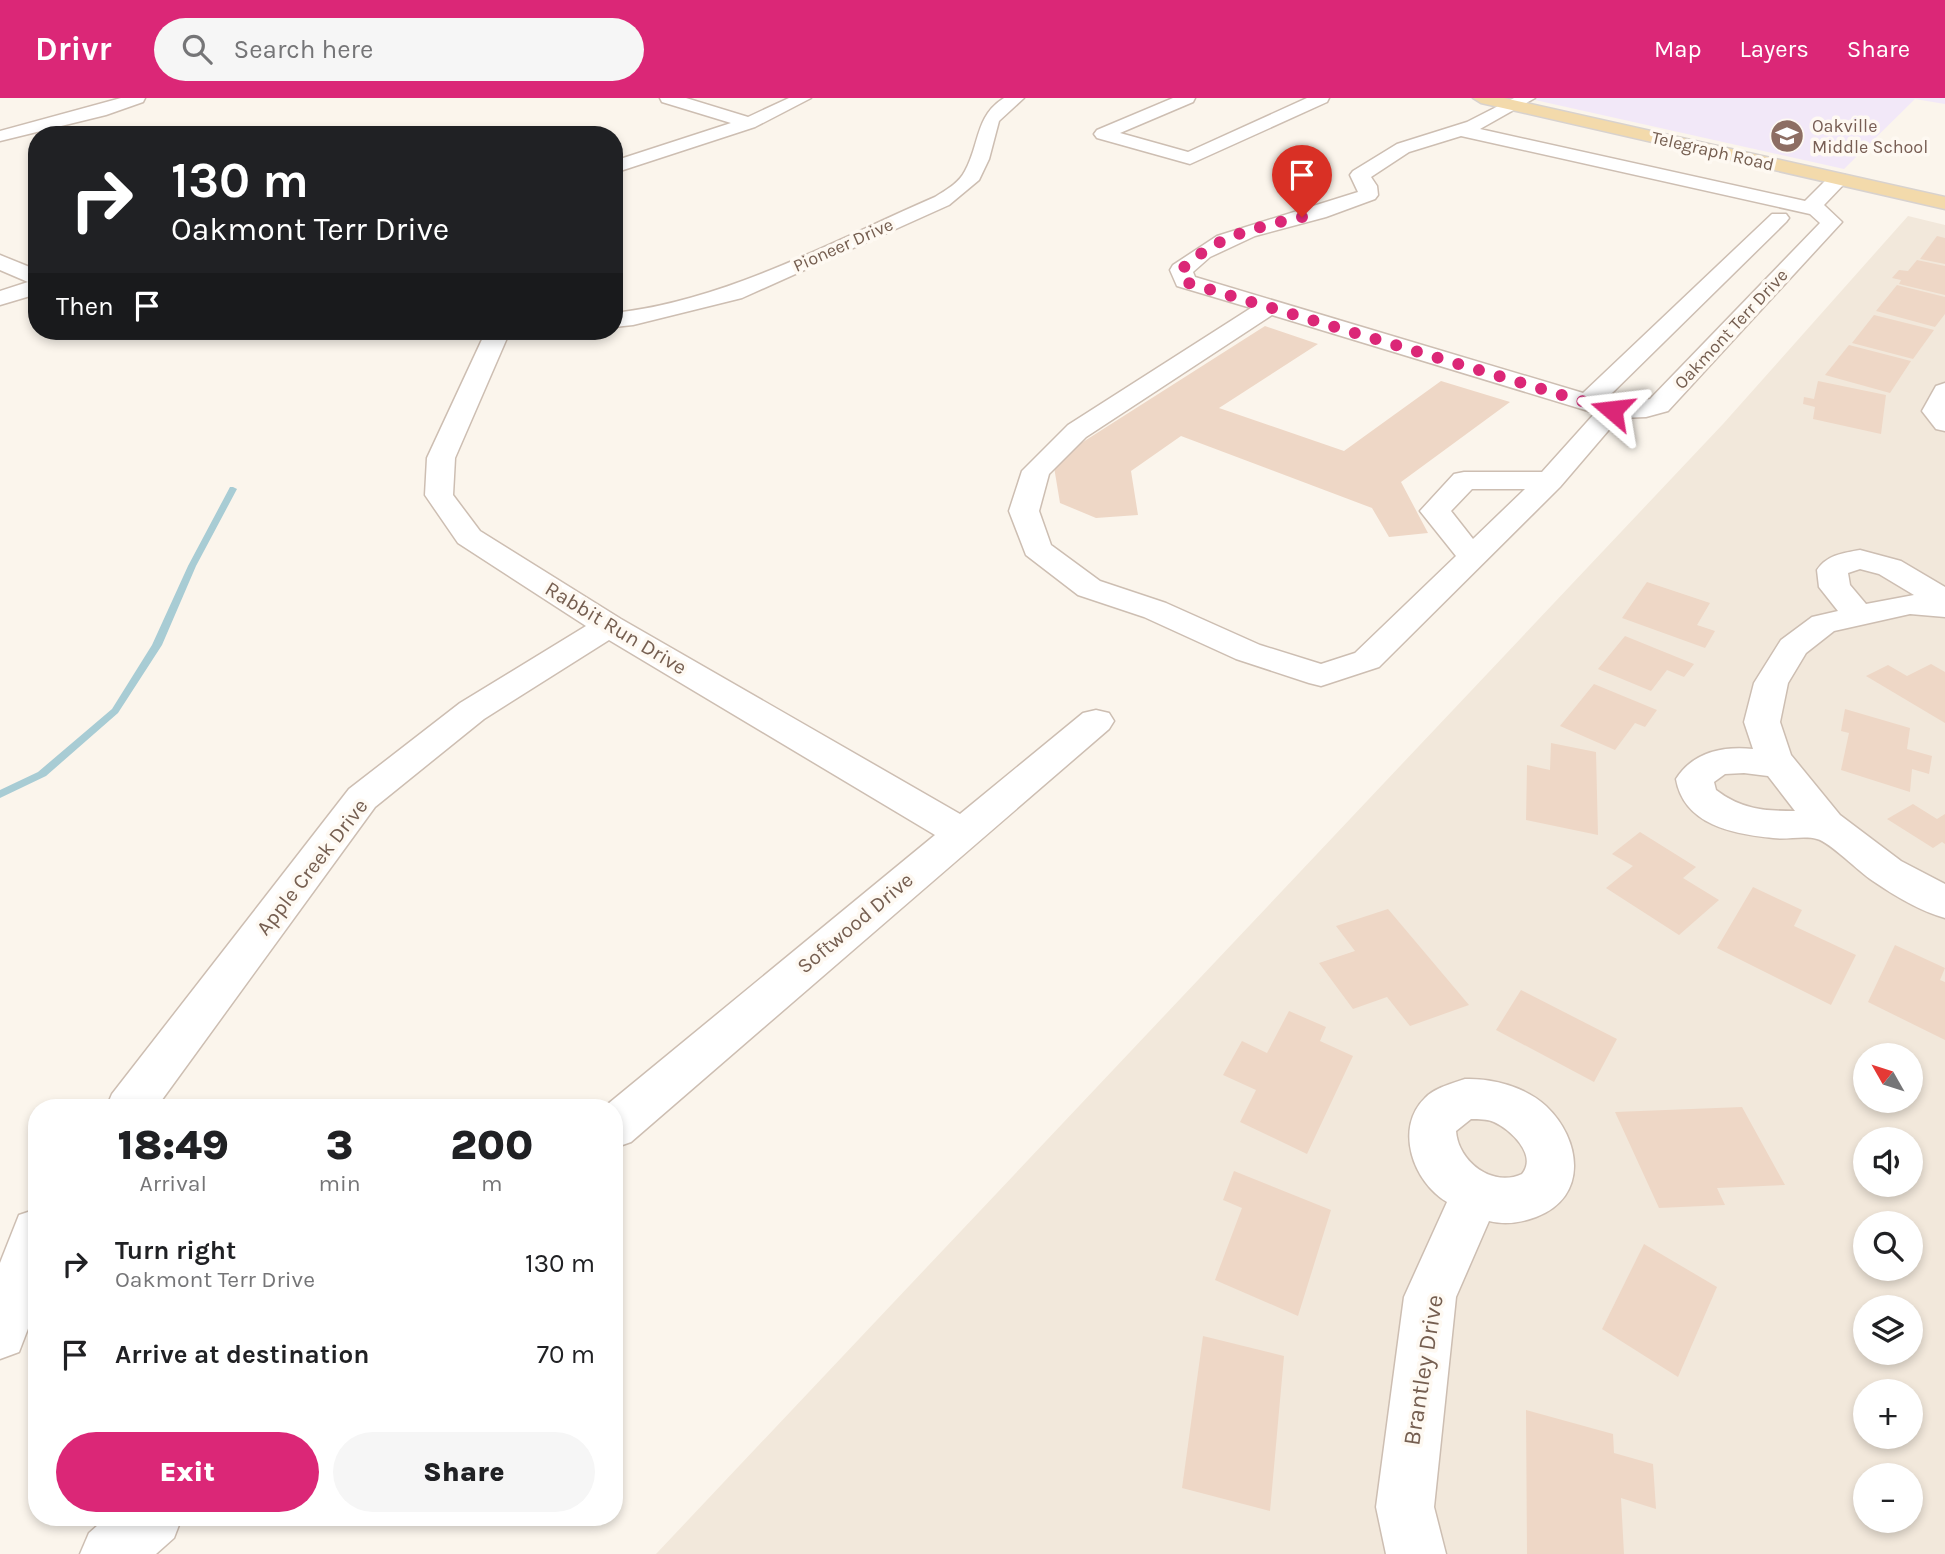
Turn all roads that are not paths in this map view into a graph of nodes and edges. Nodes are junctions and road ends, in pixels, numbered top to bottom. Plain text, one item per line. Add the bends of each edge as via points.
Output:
1 (137, 98) edge
2 (668, 98) edge
3 (803, 98) edge
4 (1016, 98) edge
5 (1187, 98) edge
6 (1321, 98) edge
7 (1481, 98) edge
8 (1520, 102) edge
9 (1150, 114) junction
10 (1176, 120) dead end
11 (749, 123) junction
12 (40, 126) edge
13 (28, 129) edge
14 (1460, 130) junction
15 (0, 136) edge
16 (623, 164) edge
17 (1838, 179) junction
18 (1945, 203) edge
19 (1817, 210) junction
20 (1779, 218) dead end
21 (0, 262) edge
22 (1725, 270) junction
23 (28, 274) edge
24 (1775, 282) junction
25 (28, 290) edge
26 (0, 298) edge
27 (1270, 306) junction
28 (623, 319) edge
29 (494, 340) edge
30 (1945, 391) edge
31 (1600, 407) junction
32 (1945, 423) edge
33 (1550, 481) junction
34 (1472, 557) junction
35 (1945, 605) edge
36 (1858, 615) junction
37 (608, 626) junction
38 (1096, 721) dead end
39 (1778, 765) junction
40 (1826, 825) junction
41 (962, 833) junction
42 (1945, 903) edge
43 (136, 1099) edge
44 (623, 1119) edge
45 (1476, 1194) dead end
46 (28, 1257) edge
47 (0, 1333) edge
48 (143, 1526) edge
49 (110, 1554) edge
50 (1416, 1554) edge

1 - 12 street
2 - 11 street
3 - 11 street
4 - 28 street, Pioneer Drive via 991,115 975,172 942,201 734,293
5 - 9 street
6 - 9 street via 1239,136 1213,139 1125,125
7 - 8 main road, Telegraph Road
8 - 14 street, Oakmont Terr Drive
8 - 17 main road, Telegraph Road
9 - 10 street
11 - 16 street
13 - 15 street
14 - 19 street via 1588,159 1589,169 1602,177 1638,186 1683,180
14 - 27 street, Oakmont Terr Drive via 1403,148 1373,165 1360,175 1368,195 1338,209 1241,231 1200,252 1181,270 1185,282
17 - 18 main road, Telegraph Road
17 - 19 street via 1812,206
19 - 24 street, Oakmont Terr Drive via 1832,222
20 - 22 street
21 - 23 street
22 - 24 street
22 - 31 street
24 - 31 street, Oakmont Terr Drive via 1659,405 1646,409
25 - 26 street
27 - 31 street, Oakmont Terr Drive
27 - 34 street via 1077,431 1036,471 1024,511 1037,549 1089,587 1155,610 1248,652 1321,675 1367,660
29 - 37 street, Rabbit Run Drive via 441,458 439,495 469,537
30 - 32 street via 1935,411
31 - 33 street
33 - 34 street
33 - 34 street via 1464,480 1434,511
35 - 36 street via 1910,604
35 - 36 street via 1888,567 1854,558 1832,569 1835,587
36 - 39 street via 1823,624 1793,647 1771,683 1762,722
37 - 41 street, Rabbit Run Drive
37 - 43 street, Apple Creek Drive via 472,711 362,799
38 - 41 street, Softwood Drive
39 - 40 street
39 - 40 street via 1726,760 1703,768 1695,779 1698,796 1725,816 1774,825
40 - 42 street via 1887,871
41 - 44 street, Softwood Drive
45 - 50 street, Brantley Drive via 1430,1297 1405,1507
46 - 47 street
48 - 49 street

